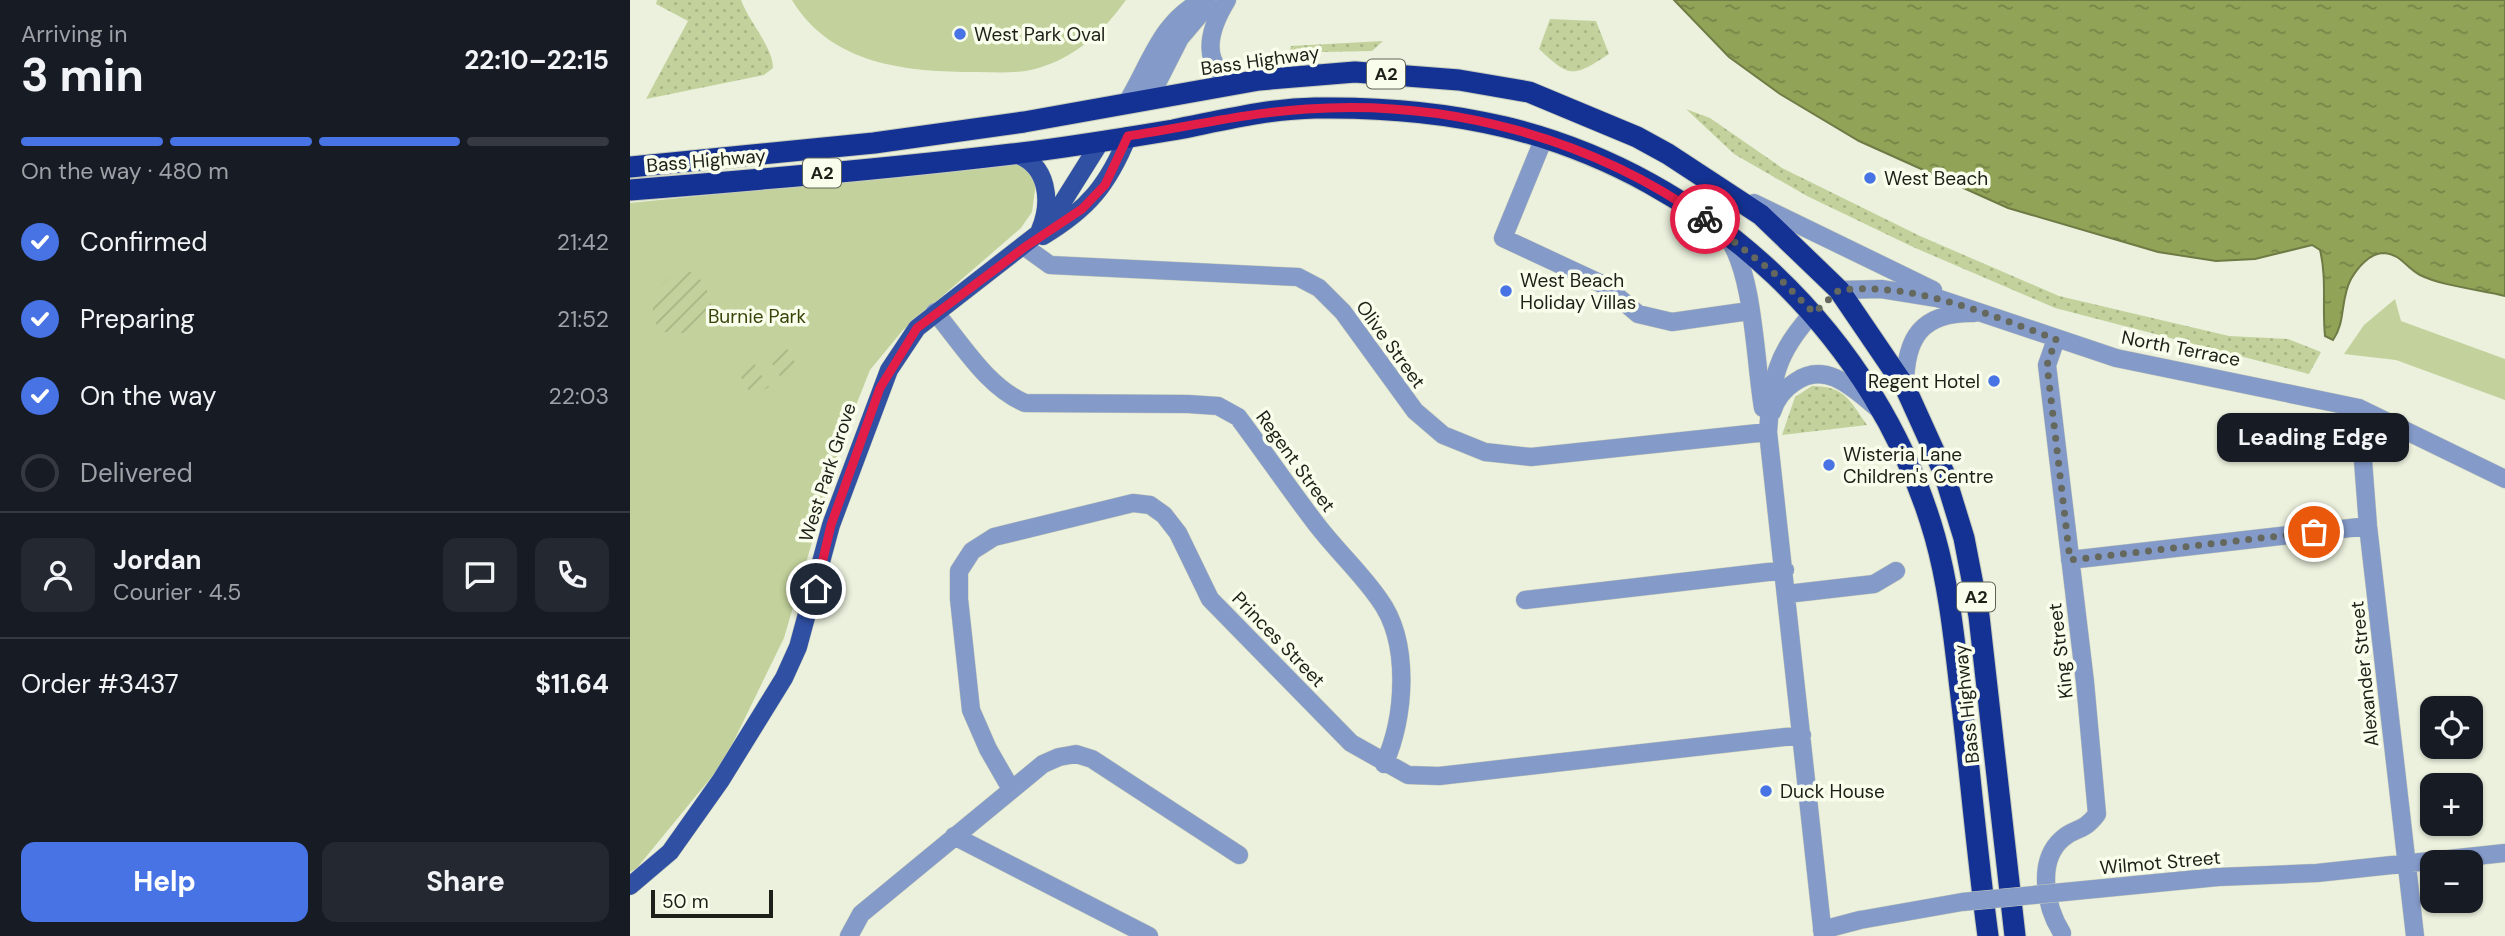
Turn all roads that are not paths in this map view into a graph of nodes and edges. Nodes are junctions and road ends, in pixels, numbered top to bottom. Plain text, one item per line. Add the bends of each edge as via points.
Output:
1 (1203, 0) edge
2 (1213, 0) edge
3 (1227, 0) edge
4 (1239, 85) junction
5 (1150, 99) junction
6 (1126, 104) junction
7 (1128, 136) junction
8 (1544, 138) junction
9 (1101, 141) junction
10 (1015, 154) junction
11 (630, 167) edge
12 (1723, 188) junction
13 (630, 190) edge
14 (1723, 232) junction
15 (1039, 233) junction
16 (1025, 247) junction
17 (1839, 290) junction
18 (1980, 311) junction
19 (935, 312) junction
20 (1749, 312) junction
21 (1814, 313) junction
22 (2056, 339) junction
23 (1755, 365) junction
24 (1775, 368) junction
25 (1905, 387) junction
26 (2359, 408) junction
27 (1887, 417) junction
28 (1768, 432) junction
29 (2505, 479) edge
30 (2368, 526) junction
31 (2070, 560) junction
32 (1785, 570) junction
33 (1896, 571) dead end
34 (1787, 594) junction
35 (1525, 600) dead end
36 (1802, 735) junction
37 (1384, 764) junction
38 (1011, 789) junction
39 (954, 836) junction
40 (2505, 853) edge
41 (1239, 855) dead end
42 (2406, 863) junction
43 (630, 886) edge
44 (1823, 933) edge
45 (2063, 933) dead end
46 (849, 936) edge
47 (1149, 936) edge
48 (1988, 936) edge
49 (2015, 936) edge
50 (2414, 936) edge

1 - 6 street via 1166,30
2 - 5 street via 1180,38
3 - 4 street via 1211,33 1212,55 1224,77
4 - 5 highway, Bass Highway / A2
4 - 12 highway, Bass Highway / A2 via 1355,72 1459,80 1530,92 1637,137
5 - 6 highway, Bass Highway / A2
5 - 7 highway
6 - 9 highway, West Park Grove
6 - 11 highway, Bass Highway / A2 via 874,143
7 - 8 highway, Bass Highway / A2 via 1252,114 1357,108 1475,120
7 - 9 highway, Bass Highway / A2
7 - 16 main road, West Park Grove via 1100,191 1074,216
8 - 14 highway, Bass Highway / A2 via 1647,182
8 - 20 street via 1503,238 1604,285 1638,314 1672,322
9 - 10 highway, Bass Highway / A2
9 - 15 main road, West Park Grove
10 - 13 highway, Bass Highway / A2
10 - 15 main road via 1031,161 1045,181
12 - 17 highway, Bass Highway / A2 via 1784,234
12 - 18 street via 1840,248
14 - 20 street via 1738,257
14 - 21 highway, Bass Highway / A2
15 - 16 main road, West Park Grove
16 - 19 main road, West Park Grove
16 - 28 street, Olive Street via 1050,265 1298,277 1319,288 1343,312 1415,411 1443,435 1485,452 1531,457
17 - 18 street, North Terrace via 1900,291
17 - 21 highway
17 - 25 highway, Bass Highway / A2
18 - 22 street, North Terrace
18 - 25 street via 1950,315 1923,327 1908,351
19 - 37 street, Regent Street via 999,388 1025,403 1188,404 1217,406 1238,417 1336,550 1380,600 1394,629 1399,659 1398,722
19 - 43 main road, West Park Grove via 917,328 880,388 784,678 670,852
20 - 23 street
21 - 24 street via 1786,346
21 - 27 highway, Bass Highway / A2
22 - 26 street, North Terrace via 2199,377 2228,379
22 - 31 street, King Street via 2047,365
23 - 24 street
23 - 28 street
24 - 28 street
25 - 49 highway, Bass Highway / A2 via 1944,473 1972,573
26 - 29 street, North Terrace
26 - 30 street, Alexander Street
27 - 28 street via 1839,379 1814,374 1798,380 1780,396
27 - 48 highway, Bass Highway / A2 via 1919,489 1946,580
28 - 32 street
30 - 31 street
30 - 42 street, Alexander Street
31 - 45 street, King Street via 2097,814 2087,827 2063,838 2049,856 2050,905
32 - 34 street
32 - 35 street
33 - 34 street via 1874,584
34 - 36 street
36 - 37 street, Princes Street via 1439,776 1408,775
36 - 44 street
37 - 38 street, Princes Street via 1351,743 1229,621 1210,599 1178,533 1164,515 1150,505 1133,503 994,537 972,551 959,571 971,710
38 - 39 street
38 - 41 street via 1043,764 1076,754 1112,771
39 - 46 street via 861,914
39 - 47 street
40 - 42 street, Wilmot Street
42 - 44 street, Wilmot Street, bridge via 1962,902 1860,920
42 - 50 street, Alexander Street

